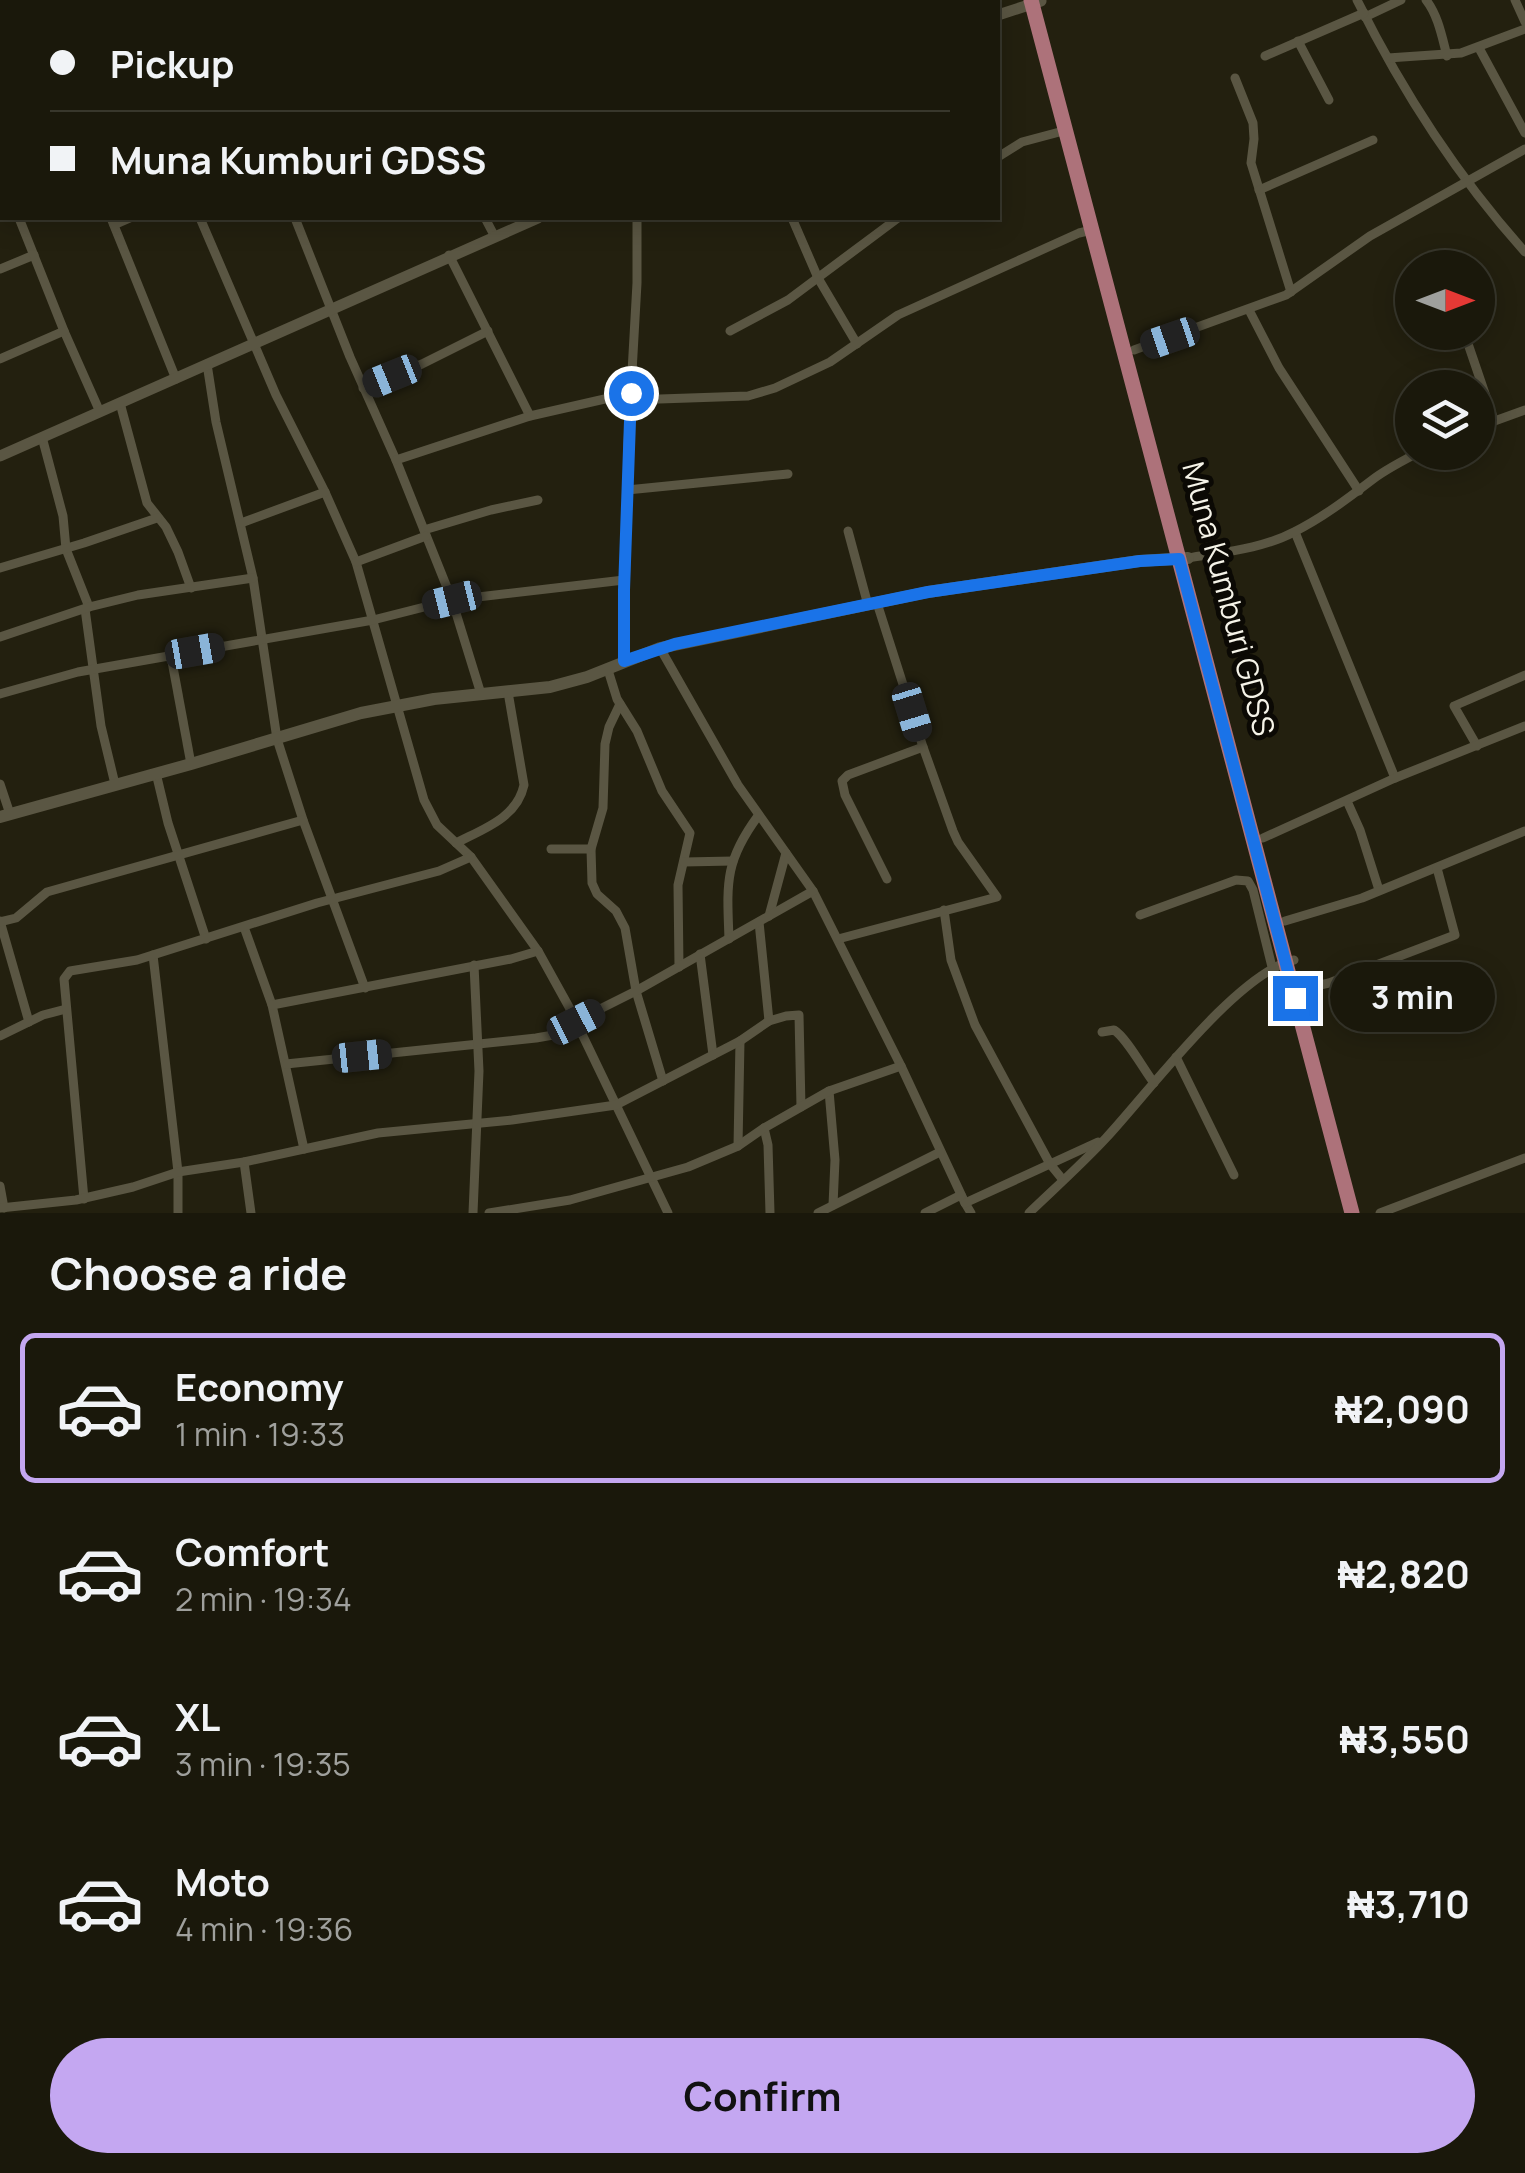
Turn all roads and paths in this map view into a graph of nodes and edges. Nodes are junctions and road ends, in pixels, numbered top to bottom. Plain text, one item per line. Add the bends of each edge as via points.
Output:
1 (1357, 0) edge
2 (1401, 0) edge
3 (1426, 0) edge
4 (1515, 0) edge
5 (1037, 1) edge
6 (1000, 14) edge
7 (1364, 15) junction
8 (1525, 25) edge
9 (1298, 41) junction
10 (1479, 48) junction
11 (1265, 56) dead end
12 (1447, 56) junction
13 (1388, 58) junction
14 (1235, 78) dead end
15 (1329, 100) dead end
16 (1066, 130) junction
17 (1525, 132) edge
18 (1373, 140) dead end
19 (1525, 149) edge
20 (1000, 156) edge
21 (1465, 181) junction
22 (1259, 190) junction
23 (20, 220) edge
24 (201, 220) edge
25 (296, 220) edge
26 (486, 220) edge
27 (533, 220) edge
28 (637, 220) edge
29 (793, 220) edge
30 (895, 220) edge
31 (113, 221) edge
32 (1092, 230) junction
33 (495, 236) junction
34 (1525, 252) edge
35 (34, 255) junction
36 (450, 255) junction
37 (0, 269) edge
38 (818, 278) junction
39 (1291, 292) junction
40 (332, 309) junction
41 (1250, 310) junction
42 (730, 331) dead end
43 (64, 332) junction
44 (488, 332) junction
45 (255, 343) junction
46 (856, 344) junction
47 (1134, 350) junction
48 (0, 359) edge
49 (207, 364) junction
50 (176, 379) junction
51 (363, 388) junction
52 (631, 396) junction
53 (120, 403) junction
54 (1525, 410) edge
55 (100, 412) junction
56 (530, 416) junction
57 (1495, 420) edge
58 (42, 437) junction
59 (0, 456) edge
60 (396, 460) junction
61 (1395, 466) edge
62 (788, 474) dead end
63 (627, 490) junction
64 (1359, 491) junction
65 (325, 492) junction
66 (538, 500) dead end
67 (157, 518) junction
68 (241, 523) junction
69 (848, 532) dead end
70 (1295, 532) junction
71 (425, 533) junction
72 (66, 549) junction
73 (1184, 558) junction
74 (356, 562) junction
75 (0, 568) edge
76 (253, 578) junction
77 (624, 580) junction
78 (190, 588) junction
79 (452, 600) junction
80 (872, 604) junction
81 (87, 608) junction
82 (373, 620) junction
83 (0, 638) edge
84 (261, 640) junction
85 (660, 648) junction
86 (171, 656) junction
87 (624, 661) junction
88 (94, 669) junction
89 (608, 670) junction
90 (1525, 675) edge
91 (508, 692) junction
92 (0, 694) edge
93 (481, 694) junction
94 (620, 704) junction
95 (396, 706) junction
96 (1525, 726) edge
97 (277, 739) junction
98 (1476, 746) junction
99 (923, 748) junction
100 (191, 764) junction
101 (156, 773) junction
102 (1395, 778) junction
103 (0, 784) edge
104 (115, 784) junction
105 (1348, 801) junction
106 (5, 816) edge
107 (758, 816) junction
108 (303, 820) junction
109 (1525, 831) edge
110 (1263, 838) junction
111 (456, 843) junction
112 (551, 849) dead end
113 (591, 849) junction
114 (786, 853) junction
115 (179, 856) junction
116 (471, 857) junction
117 (733, 861) junction
118 (684, 862) junction
119 (1437, 868) junction
120 (887, 879) dead end
121 (1379, 890) junction
122 (814, 891) junction
123 (333, 898) junction
124 (944, 910) junction
125 (1140, 915) dead end
126 (764, 919) junction
127 (1285, 921) junction
128 (0, 922) edge
129 (244, 927) junction
130 (729, 939) junction
131 (838, 939) junction
132 (206, 940) junction
133 (538, 951) junction
134 (700, 954) junction
135 (153, 955) junction
136 (1284, 963) junction
137 (474, 965) junction
138 (679, 967) junction
139 (365, 988) junction
140 (1302, 989) junction
141 (636, 991) junction
142 (272, 1005) junction
143 (66, 1009) junction
144 (769, 1021) junction
145 (29, 1022) junction
146 (576, 1022) junction
147 (1102, 1032) dead end
148 (0, 1036) edge
149 (740, 1041) junction
150 (478, 1044) junction
151 (713, 1055) junction
152 (1176, 1058) junction
153 (286, 1064) junction
154 (901, 1066) junction
155 (664, 1080) junction
156 (1154, 1083) junction
157 (829, 1091) junction
158 (616, 1105) junction
159 (801, 1106) junction
160 (477, 1124) junction
161 (764, 1128) junction
162 (1106, 1138) junction
163 (738, 1146) junction
164 (304, 1149) junction
165 (940, 1152) junction
166 (1525, 1158) edge
167 (244, 1162) junction
168 (1050, 1164) junction
169 (178, 1172) junction
170 (1234, 1175) dead end
171 (652, 1178) junction
172 (1063, 1180) junction
173 (0, 1186) edge
174 (84, 1198) junction
175 (963, 1199) junction
176 (833, 1205) junction
177 (2, 1208) edge
178 (178, 1213) edge
179 (251, 1213) edge
180 (474, 1213) edge
181 (489, 1213) edge
182 (668, 1213) edge
183 (770, 1213) edge
184 (818, 1213) edge
185 (925, 1213) edge
186 (972, 1213) edge
187 (1029, 1213) edge
188 (1352, 1213) edge
189 (1361, 1213) edge
190 (1380, 1213) edge

1 - 7 street
2 - 7 street
3 - 12 street
4 - 8 street
5 - 6 street
5 - 16 highway, Muna Kumburi GDSS
5 - 47 highway, Muna Kumburi GDSS
7 - 9 street
7 - 13 street
8 - 10 street
9 - 11 street
9 - 15 street
10 - 12 street
10 - 17 street
12 - 13 street
13 - 21 street
14 - 22 street via 1253,123 1251,163
16 - 20 street
16 - 32 highway, Muna Kumburi GDSS
18 - 22 street
19 - 21 street
21 - 34 street
21 - 39 street
22 - 39 street
23 - 35 street
24 - 45 street
25 - 40 street
26 - 33 street
27 - 33 street
28 - 52 street
29 - 38 street
30 - 38 street
31 - 50 street
32 - 46 street via 898,315
32 - 73 highway, Muna Kumburi GDSS
33 - 36 street
35 - 37 street
35 - 43 street
36 - 40 street
36 - 44 street
38 - 42 street
38 - 46 street
39 - 41 street
40 - 45 street
40 - 51 street
41 - 47 street
41 - 64 street via 1279,368
43 - 48 street
43 - 55 street
44 - 51 street
44 - 56 street
45 - 49 street
45 - 65 street
46 - 52 street via 748,396
47 - 73 highway, Muna Kumburi GDSS
49 - 50 street
49 - 68 street
50 - 53 street
51 - 60 street
52 - 56 street
52 - 63 street
53 - 55 street
53 - 67 street via 147,504
54 - 57 street
55 - 58 street
56 - 60 street
58 - 59 street
58 - 72 street
60 - 71 street
61 - 64 street
62 - 63 street
63 - 77 street
64 - 70 street
65 - 68 street
65 - 74 street
66 - 71 street
67 - 72 street
67 - 78 street
68 - 76 street
69 - 80 street
70 - 73 street
70 - 102 street
71 - 74 street
71 - 79 street
72 - 75 street
72 - 81 street
73 - 80 main road
73 - 110 highway, Muna Kumburi GDSS
73 - 136 highway, Muna Kumburi GDSS
74 - 82 street
76 - 78 street
76 - 84 street
77 - 79 street
77 - 87 street
78 - 81 street
79 - 82 street
79 - 93 street
80 - 85 main road
80 - 99 street
81 - 83 street
81 - 88 street
82 - 84 street
82 - 95 street
84 - 86 street
84 - 97 street
85 - 87 main road
85 - 107 street
86 - 88 street
86 - 100 street
87 - 89 main road
88 - 92 street
88 - 104 street
89 - 91 main road via 550,688
89 - 94 street
90 - 98 street via 1454,706
91 - 93 main road
91 - 111 street via 521,798 496,822
93 - 95 main road
94 - 113 street via 605,744 602,808
94 - 118 street via 690,834
95 - 97 main road
95 - 111 street via 424,800
96 - 98 street
97 - 100 main road
97 - 108 street
98 - 102 street
99 - 120 street via 842,782
99 - 124 street via 958,842 998,897
100 - 101 main road
101 - 104 main road
101 - 115 street
102 - 105 street
103 - 106 street
104 - 106 main road
105 - 110 street
105 - 121 street
107 - 114 street
107 - 117 street
108 - 115 street
108 - 123 street
109 - 119 street
110 - 127 highway, Muna Kumburi GDSS
111 - 116 street
112 - 113 street
113 - 141 street via 592,883 625,928
114 - 122 street
114 - 126 street
115 - 128 street via 48,892 16,918
115 - 132 street
116 - 123 street
116 - 133 street
117 - 118 street
117 - 130 street via 726,884
118 - 138 street
119 - 121 street
119 - 140 street via 1455,935
121 - 127 street
122 - 126 street
122 - 131 street
123 - 129 street
123 - 139 street
124 - 131 street
124 - 168 street via 951,960 974,1026
125 - 136 street via 1248,881
126 - 130 street
126 - 144 street
127 - 136 highway, Muna Kumburi GDSS
128 - 145 street
129 - 132 street
129 - 142 street
130 - 134 street
131 - 154 street
132 - 135 street
133 - 137 street
133 - 146 street
134 - 138 street
134 - 151 street
135 - 143 street via 70,971 64,979
135 - 169 street
136 - 140 highway, Muna Kumburi GDSS
136 - 152 street via 1230,1002
136 - 188 highway, Muna Kumburi GDSS
137 - 139 street
137 - 150 street
138 - 141 street
139 - 142 street
140 - 189 highway, Muna Kumburi GDSS
141 - 146 street
141 - 155 street
142 - 153 street
143 - 145 street
143 - 174 street
144 - 149 street
144 - 159 street via 799,1015
145 - 148 street
146 - 150 street via 559,1034
146 - 158 street
147 - 156 street via 1122,1035
149 - 151 street
149 - 163 street
150 - 153 street
150 - 160 street
151 - 155 street
152 - 156 street
152 - 170 street
153 - 164 street
154 - 157 street
154 - 165 street
155 - 158 street
156 - 162 street
157 - 159 street
157 - 176 street
158 - 160 street
158 - 171 street
159 - 161 street
160 - 164 street via 378,1133
160 - 180 street
161 - 163 street
161 - 183 street
162 - 168 street
162 - 172 street
163 - 171 street
164 - 167 street
165 - 175 street
165 - 176 street
166 - 190 street
167 - 169 street
167 - 179 street
168 - 172 street
168 - 175 street
169 - 174 street
169 - 178 street
171 - 181 street
171 - 182 street
172 - 187 street
173 - 177 street
174 - 177 street
175 - 185 street
175 - 186 street
176 - 184 street

